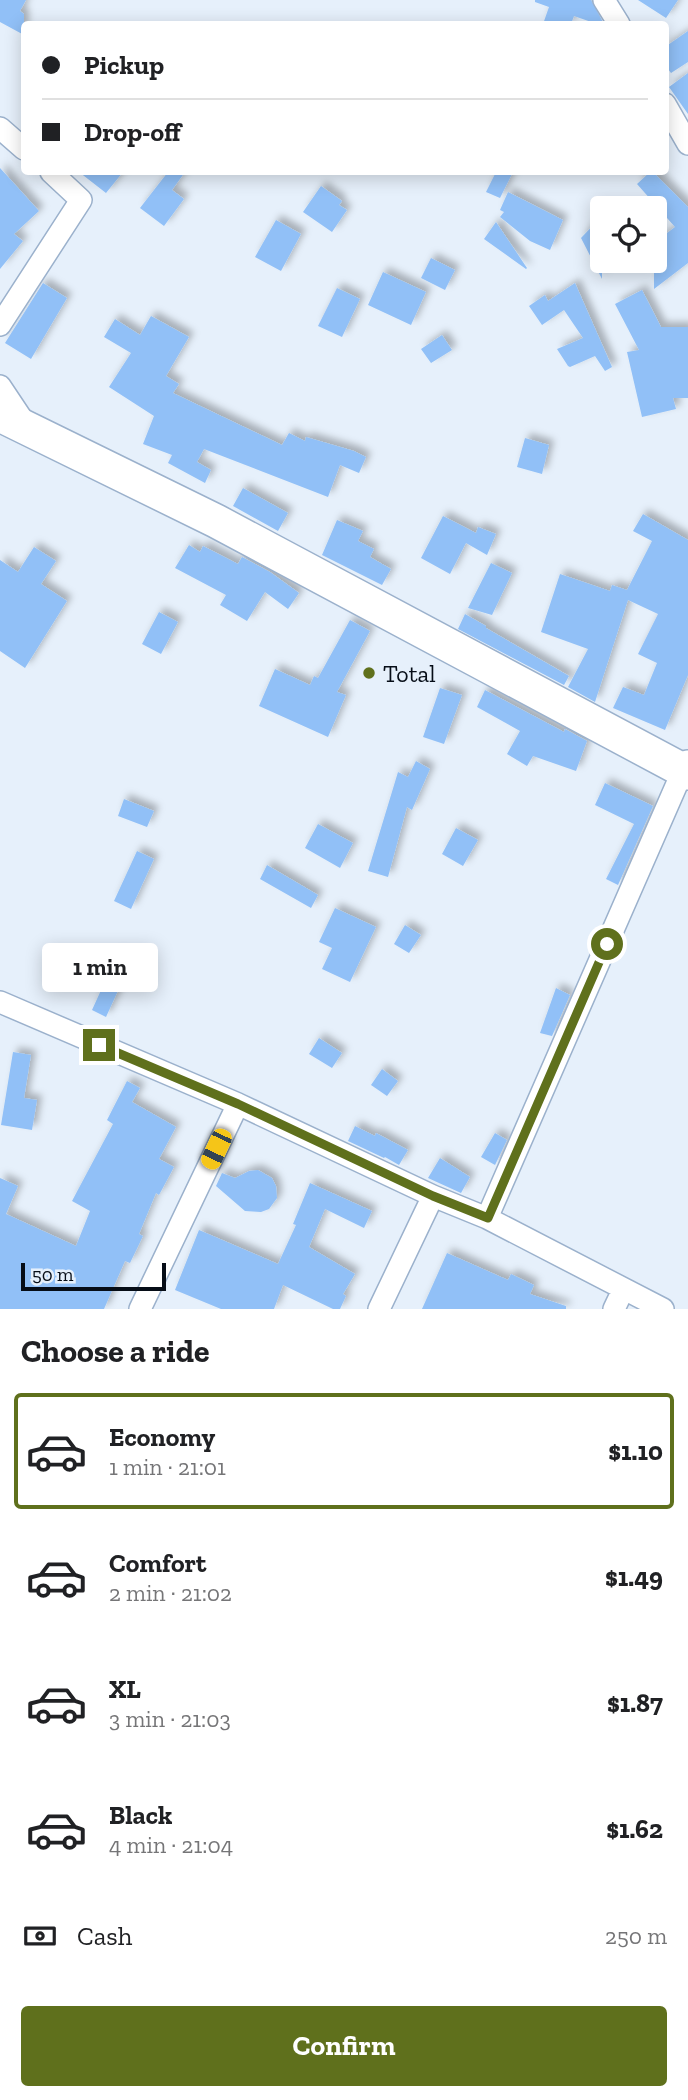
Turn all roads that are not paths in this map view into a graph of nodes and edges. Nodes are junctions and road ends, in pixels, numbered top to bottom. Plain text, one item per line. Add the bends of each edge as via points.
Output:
1 (604, 0) edge
2 (617, 21) edge
3 (669, 111) edge
4 (0, 128) edge
5 (688, 144) edge
6 (21, 146) edge
7 (54, 175) edge
8 (0, 325) edge
9 (0, 386) edge
10 (14, 421) edge
11 (686, 767) edge
12 (0, 1002) edge
13 (238, 1104) junction
14 (433, 1196) junction
15 (488, 1218) junction
16 (618, 1299) edge
17 (140, 1309) edge
18 (379, 1309) edge
19 (663, 1309) edge

1 - 2 street
3 - 5 street
4 - 6 street
7 - 8 street via 81,200
9 - 10 street
10 - 11 main road via 216,520
11 - 15 street
12 - 13 street
13 - 14 street
13 - 17 street
14 - 15 street
14 - 18 street
15 - 16 street
16 - 19 street

